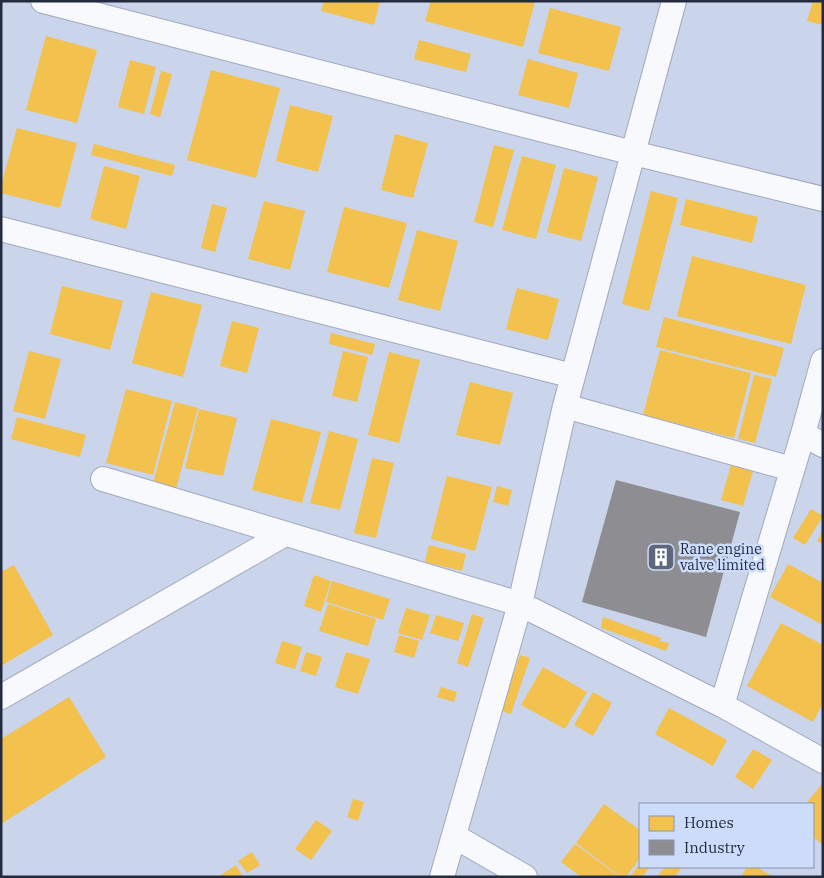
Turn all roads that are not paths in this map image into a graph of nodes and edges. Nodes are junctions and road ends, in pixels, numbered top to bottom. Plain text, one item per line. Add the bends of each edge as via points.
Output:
1 (43, 1) edge
2 (674, 1) edge
3 (633, 153) junction
4 (823, 199) edge
5 (1, 229) edge
6 (823, 361) edge
7 (573, 376) junction
8 (565, 406) junction
9 (813, 439) edge
10 (792, 469) junction
11 (103, 479) dead end
12 (285, 534) junction
13 (520, 604) junction
14 (1, 697) edge
15 (722, 705) junction
16 (823, 761) edge
17 (454, 836) junction
18 (442, 877) edge
19 (525, 877) edge

1 - 3 street
2 - 3 street
3 - 4 street
3 - 7 street
5 - 7 street
6 - 9 street
7 - 8 street
8 - 10 street
8 - 13 street
9 - 10 street
10 - 15 street
11 - 12 street
12 - 13 street
12 - 14 street
13 - 15 street
13 - 17 street
15 - 16 street
17 - 18 street
17 - 19 street

